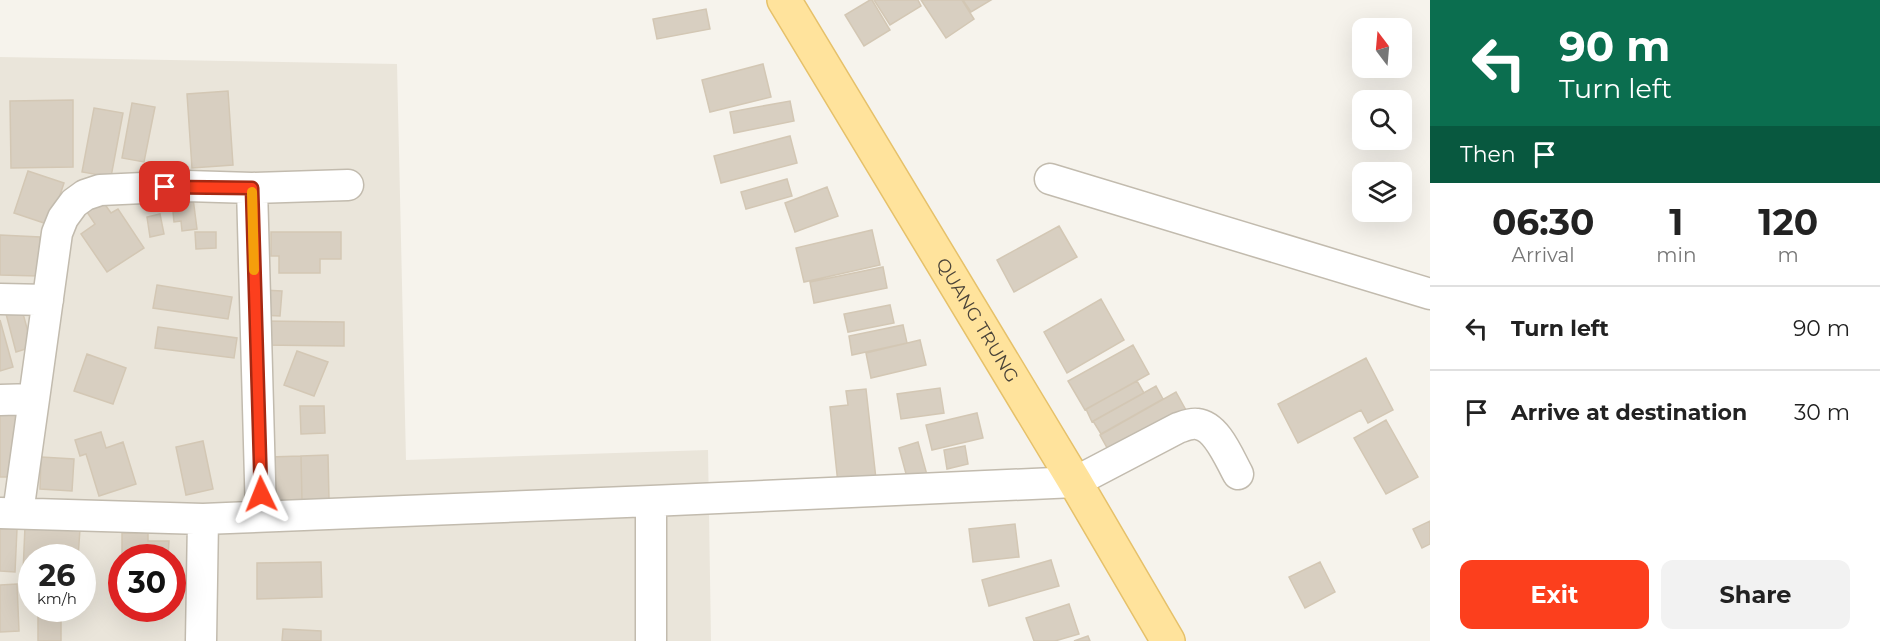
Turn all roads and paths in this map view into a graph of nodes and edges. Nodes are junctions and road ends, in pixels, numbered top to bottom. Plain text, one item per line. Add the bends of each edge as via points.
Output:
1 (784, 0) edge
2 (1050, 179) dead end
3 (348, 185) dead end
4 (252, 188) junction
5 (1430, 294) edge
6 (0, 299) edge
7 (48, 300) junction
8 (34, 399) junction
9 (0, 400) edge
10 (1238, 474) dead end
11 (1075, 482) junction
12 (651, 501) junction
13 (9, 513) edge
14 (261, 516) junction
15 (202, 519) junction
16 (201, 641) edge
17 (651, 641) edge
18 (1168, 641) edge

1 - 11 main road, QUANG TRUNG
2 - 5 street
3 - 4 street
4 - 7 street via 187,186 99,190 85,195 74,203 57,233
4 - 14 street
6 - 7 street
7 - 8 street
8 - 9 street
8 - 13 street
10 - 11 street via 1214,432 1195,423 1178,428
11 - 12 street
11 - 18 main road, QUANG TRUNG
12 - 14 street
12 - 17 street
13 - 15 street
14 - 15 street
15 - 16 street

